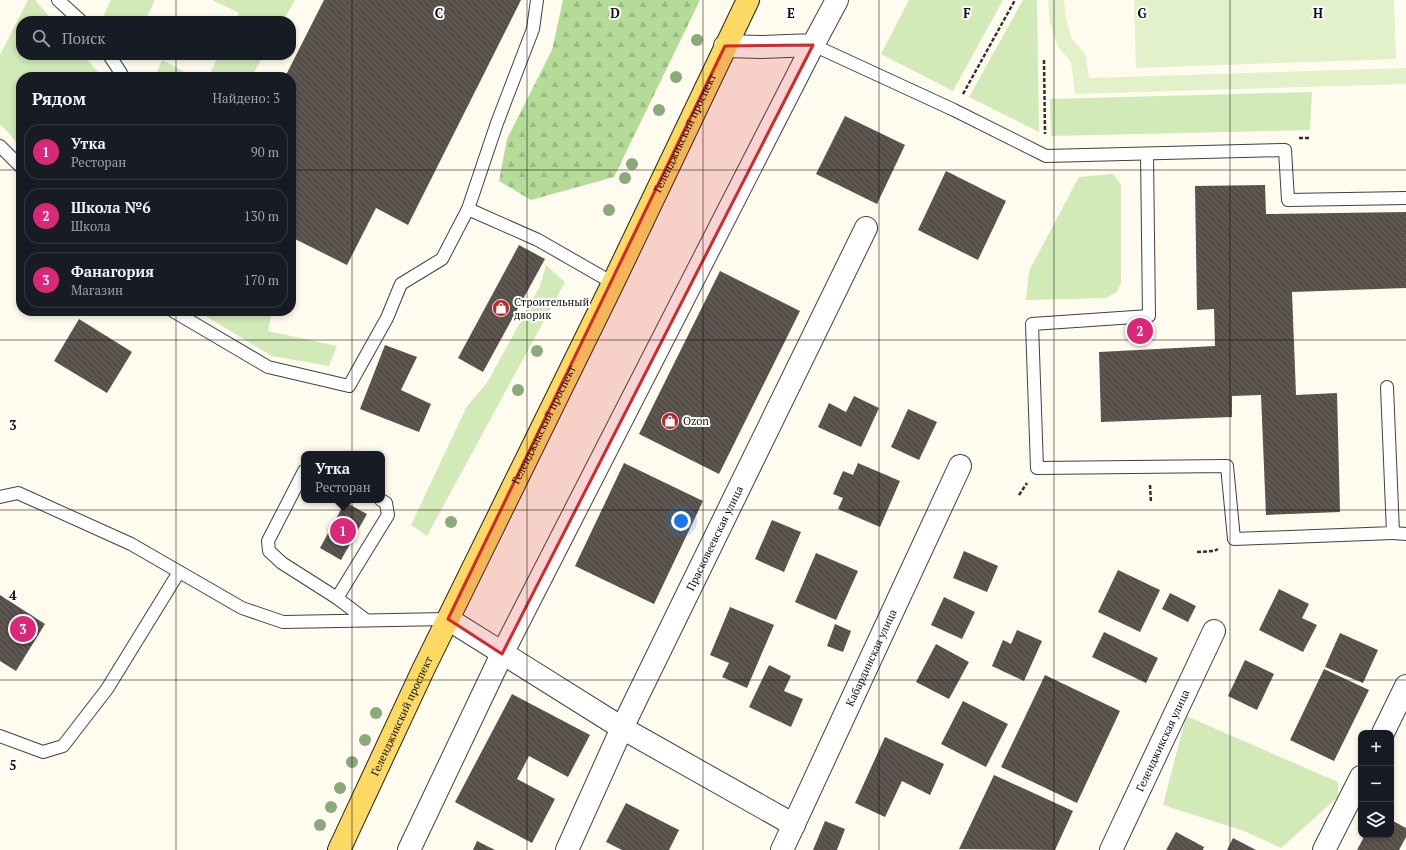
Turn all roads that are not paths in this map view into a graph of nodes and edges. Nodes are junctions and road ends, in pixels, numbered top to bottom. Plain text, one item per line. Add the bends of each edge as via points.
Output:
1 (58, 0) edge
2 (537, 0) edge
3 (748, 0) edge
4 (836, 0) edge
5 (76, 16) edge
6 (814, 45) junction
7 (725, 46) junction
8 (113, 60) edge
9 (121, 72) edge
10 (0, 146) edge
11 (1147, 154) junction
12 (16, 162) edge
13 (1406, 198) edge
14 (468, 209) junction
15 (866, 228) dead end
16 (613, 283) junction
17 (181, 316) edge
18 (1387, 387) dead end
19 (960, 466) dead end
20 (301, 477) edge
21 (0, 497) edge
22 (385, 502) edge
23 (1393, 533) junction
24 (1406, 534) edge
25 (179, 572) junction
26 (337, 598) junction
27 (448, 619) junction
28 (366, 620) junction
29 (1214, 631) dead end
30 (502, 654) junction
31 (1406, 686) edge
32 (622, 728) junction
33 (1384, 730) edge
34 (0, 736) edge
35 (1358, 783) edge
36 (794, 825) junction
37 (339, 850) edge
38 (409, 850) edge
39 (567, 850) edge
40 (782, 850) edge
41 (1111, 850) edge
42 (1324, 850) edge

1 - 5 lane
2 - 14 lane via 533,29
3 - 7 main road, Геленджикский проспект
4 - 6 street
6 - 7 street
6 - 11 lane via 1046,156
6 - 30 street
7 - 16 main road, Геленджикский проспект
8 - 9 lane
10 - 12 lane
11 - 13 lane via 1285,150 1288,200
11 - 23 lane via 1149,316 1032,324 1037,468 1227,466 1234,539
14 - 16 lane via 538,240
14 - 17 lane via 442,259 401,284 387,318 349,386 268,367
15 - 32 street, Прасковеевская улица
16 - 27 main road, Геленджикский проспект
18 - 23 lane
19 - 36 street, Кабардинская улица
20 - 26 lane via 268,541 268,551 282,563
21 - 25 lane via 18,493 131,544
22 - 26 lane via 388,515
23 - 24 lane
25 - 28 lane via 242,608 283,622
25 - 34 lane via 107,689 63,746 43,752
26 - 28 lane
27 - 28 lane
27 - 30 street
27 - 37 main road, Геленджикский проспект
29 - 41 street, Геленджикская улица
30 - 32 street
30 - 38 street
31 - 33 street
32 - 36 street
32 - 39 street, Прасковеевская улица
35 - 42 street
36 - 40 street, Кабардинская улица

